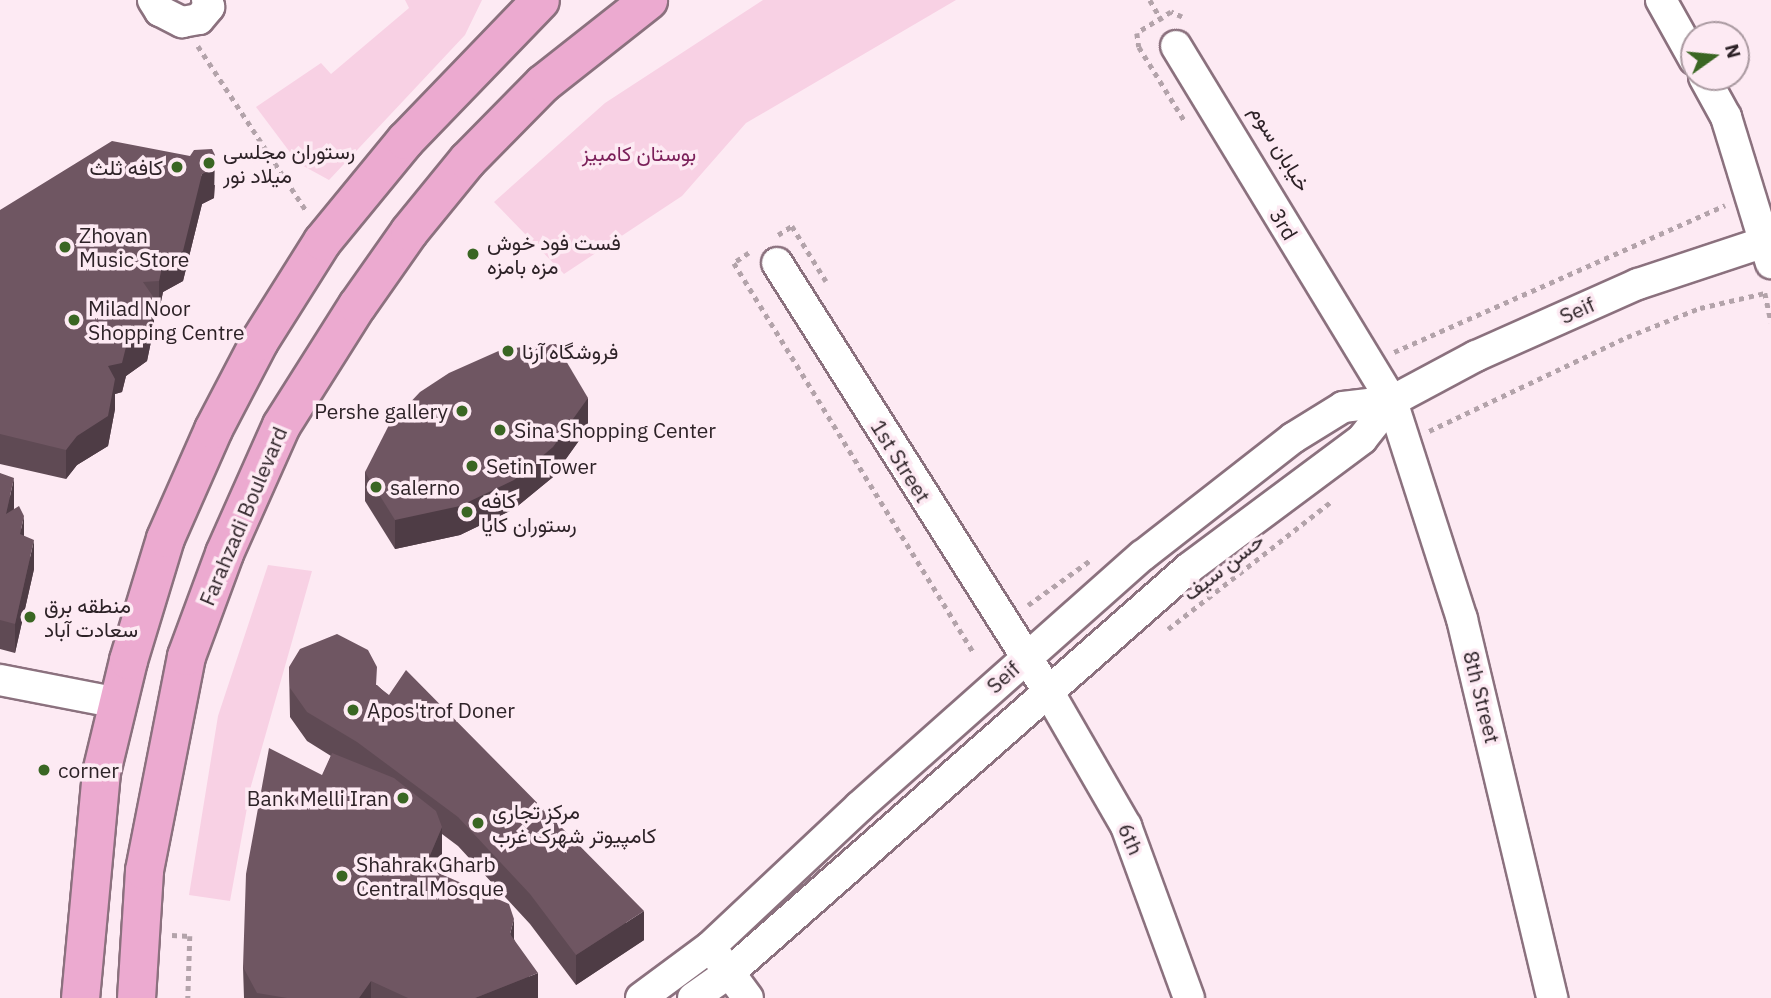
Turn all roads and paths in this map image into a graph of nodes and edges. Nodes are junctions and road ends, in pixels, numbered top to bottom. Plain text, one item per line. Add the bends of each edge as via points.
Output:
1 (153, 0) edge
2 (208, 0) edge
3 (540, 0) edge
4 (648, 0) edge
5 (1661, 0) edge
6 (182, 22) junction
7 (1181, 33) joint
8 (1680, 35) edge
9 (1712, 91) edge
10 (1189, 129) dead end
11 (1737, 200) dead end
12 (322, 241) junction
13 (1769, 248) edge
14 (777, 263) dead end
15 (1771, 322) edge
16 (1386, 355) dead end
17 (1392, 401) junction
18 (1419, 436) dead end
19 (1336, 498) dead end
20 (1161, 634) dead end
21 (1025, 658) junction
22 (0, 680) edge
23 (1048, 691) junction
24 (118, 703) junction
25 (190, 936) dead end
26 (710, 947) junction
27 (730, 972) junction
28 (138, 995) edge
29 (80, 998) edge
30 (188, 998) edge
31 (642, 998) edge
32 (693, 998) edge
33 (748, 998) edge
34 (1189, 998) edge
35 (1552, 998) edge

1 - 6 street via 160,11
2 - 6 street via 200,19
3 - 12 main road via 405,140
4 - 28 main road, Farahzadi Boulevard via 543,83 467,160 350,314 281,425 224,553 186,656 144,870
5 - 8 street
6 - 12 path via 300,198
7 - 10 path via 1171,12 1136,33 1139,47
7 - 17 street, 3rd
9 - 13 street via 1726,117
11 - 16 path
12 - 24 main road via 259,341 165,538
13 - 17 street, Seif via 1574,311
14 - 21 street, 1st Street
15 - 18 path via 1765,293 1700,309 1627,337
17 - 21 street, Seif via 1343,407 1293,438 1142,556
17 - 23 street, Seif via 1362,439 1237,529
17 - 35 street, 8th Street via 1462,619
19 - 20 path, حسن سیف
21 - 23 street, 1st Street
21 - 26 street, Seif
22 - 24 street
23 - 27 street, Seif
23 - 34 street, 6th via 1126,826
24 - 29 main road via 93,832
25 - 30 path
26 - 27 street
26 - 31 street, Seif
27 - 32 street, Seif
27 - 33 street

